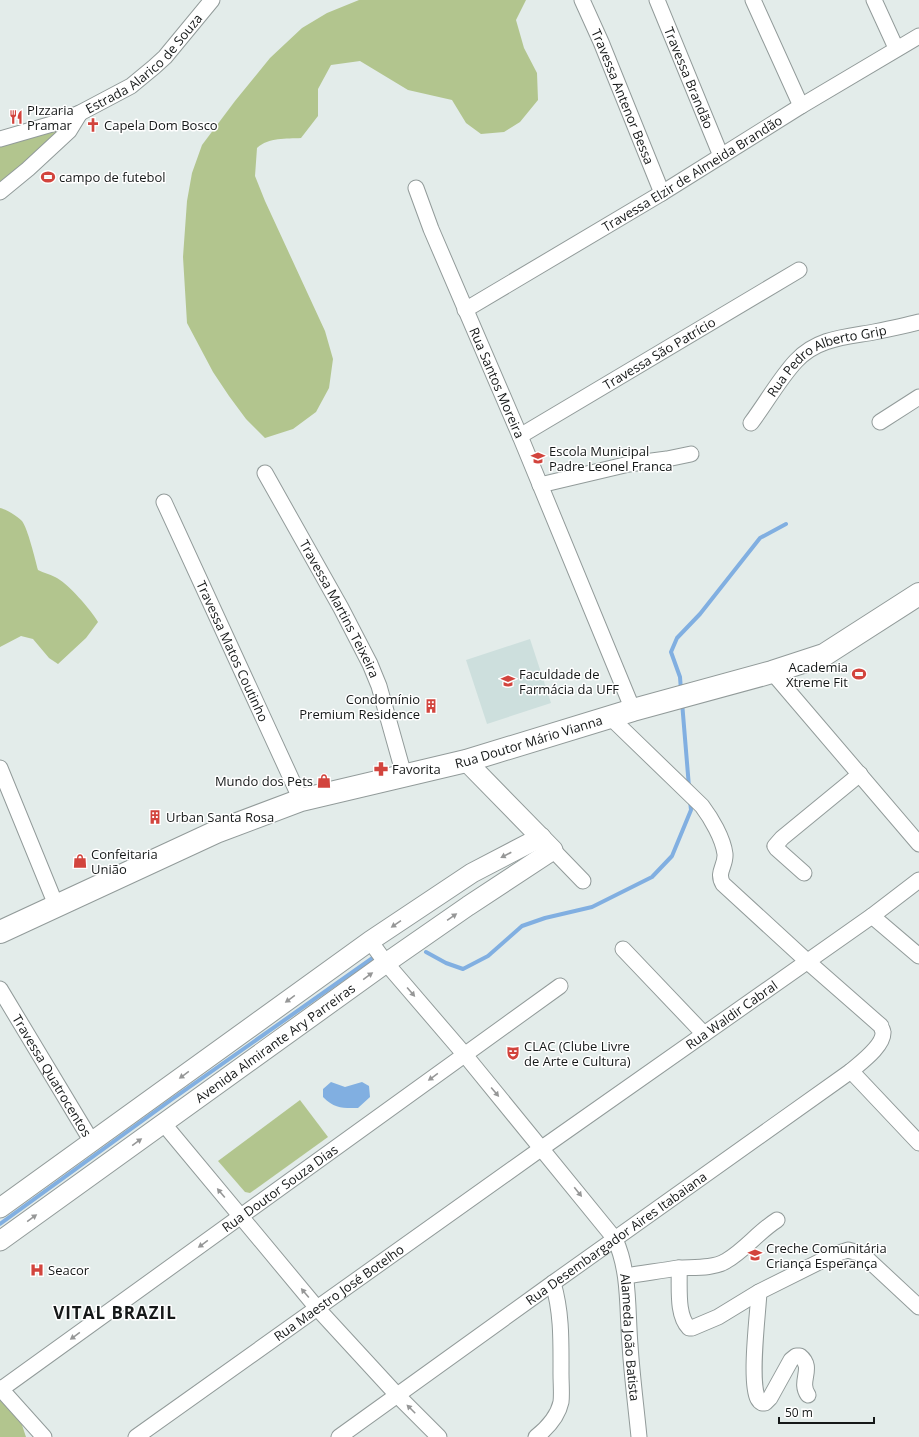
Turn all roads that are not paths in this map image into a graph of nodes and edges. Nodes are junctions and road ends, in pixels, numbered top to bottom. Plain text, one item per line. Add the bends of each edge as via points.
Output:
1 (212, 0) edge
2 (582, 0) edge
3 (657, 0) edge
4 (753, 0) edge
5 (874, 0) edge
6 (919, 36) edge
7 (896, 48) junction
8 (801, 106) junction
9 (80, 113) junction
10 (0, 139) edge
11 (721, 156) junction
12 (416, 188) dead end
13 (0, 192) edge
14 (662, 193) junction
15 (799, 270) dead end
16 (465, 310) junction
17 (919, 322) edge
18 (919, 397) edge
19 (880, 422) dead end
20 (751, 423) dead end
21 (520, 436) junction
22 (691, 454) dead end
23 (265, 473) dead end
24 (540, 485) junction
25 (164, 502) dead end
26 (919, 594) edge
27 (772, 672) junction
28 (633, 710) junction
29 (610, 718) junction
30 (466, 762) junction
31 (0, 768) edge
32 (860, 774) junction
33 (404, 775) junction
34 (301, 800) junction
35 (547, 844) junction
36 (919, 844) edge
37 (804, 873) dead end
38 (919, 880) edge
39 (583, 881) dead end
40 (56, 905) junction
41 (872, 916) junction
42 (0, 932) edge
43 (370, 941) junction
44 (623, 949) dead end
45 (919, 956) edge
46 (808, 962) junction
47 (386, 963) junction
48 (560, 986) dead end
49 (0, 989) edge
50 (704, 1034) junction
51 (465, 1055) junction
52 (851, 1071) junction
53 (163, 1123) junction
54 (92, 1142) junction
55 (919, 1144) edge
56 (542, 1148) junction
57 (0, 1208) edge
58 (241, 1216) junction
59 (776, 1220) dead end
60 (615, 1238) junction
61 (0, 1241) edge
62 (679, 1268) junction
63 (626, 1276) junction
64 (553, 1283) junction
65 (759, 1292) junction
66 (919, 1307) edge
67 (317, 1308) junction
68 (0, 1389) edge
69 (808, 1395) dead end
70 (398, 1396) junction
71 (44, 1437) edge
72 (136, 1437) edge
73 (339, 1437) edge
74 (439, 1437) edge
75 (536, 1437) edge
76 (639, 1437) edge

1 - 9 street, Estrada Alarico de Souza via 154,67 130,86
2 - 14 street, Travessa Antenor Bessa
3 - 11 street, Travessa Brandão
4 - 8 street
5 - 7 street
6 - 7 street, Travessa Elzir de Almeida Brandão
7 - 8 street, Travessa Elzir de Almeida Brandão
8 - 11 street, Travessa Elzir de Almeida Brandão
9 - 10 street, Estrada Alarico de Souza
9 - 13 street via 69,131
11 - 14 street, Travessa Elzir de Almeida Brandão
12 - 16 street, Rua Santos Moreira
14 - 16 street, Travessa Elzir de Almeida Brandão
15 - 21 street, Travessa São Patrício
16 - 21 street, Rua Santos Moreira
17 - 20 street, Rua Pedro Alberto Grip via 843,336 815,345 797,360
18 - 19 street
21 - 24 street, Rua Santos Moreira
22 - 24 street via 629,464
23 - 33 street, Travessa Martins Teixeira via 370,664 379,686
24 - 28 street, Rua Santos Moreira
25 - 34 street, Travessa Matos Coutinho
26 - 27 main road, Rua Doutor Mário Vianna via 824,656
27 - 28 main road, Rua Doutor Mário Vianna
27 - 32 street
28 - 29 main road, Rua Doutor Mário Vianna
29 - 30 main road, Rua Doutor Mário Vianna
29 - 46 street via 702,806 713,820 724,852 720,875 723,884
30 - 33 main road, Rua Doutor Mário Vianna
30 - 35 street
31 - 40 street
32 - 36 street
32 - 37 street via 776,844 776,849
33 - 34 main road, Rua Doutor Mário Vianna
34 - 40 main road, Rua Doutor Mário Vianna via 216,832
35 - 39 street
35 -> 43 street, Avenida Almirante Ary Parreiras via 472,873
47 -> 35 street, Avenida Almirante Ary Parreiras via 468,906
38 - 41 street, Rua Waldir Cabral
40 - 42 main road, Rua Doutor Mário Vianna
41 - 45 street
41 - 46 street, Rua Waldir Cabral
43 - 47 street, Alameda João Batista
43 -> 54 street, Avenida Almirante Ary Parreiras
44 - 50 street
46 - 50 street, Rua Waldir Cabral
46 - 52 street, Rua Desembargador Aires Itabaiana via 877,1022 883,1032 871,1055
47 -> 51 street, Alameda João Batista
53 -> 47 street, Avenida Almirante Ary Parreiras
48 - 51 street, Rua Doutor Souza Dias
49 - 54 street, Travessa Quatrocentos
50 - 56 street, Rua Waldir Cabral
51 -> 56 street, Alameda João Batista
51 -> 58 street, Rua Doutor Souza Dias
52 - 55 street
52 - 60 street, Rua Desembargador Aires Itabaiana
58 -> 53 street
61 -> 53 street, Avenida Almirante Ary Parreiras
54 - 57 street, Avenida Almirante Ary Parreiras
56 -> 60 street, Alameda João Batista
56 - 67 street, Rua Maestro José Botelho
67 -> 58 street
58 -> 68 street, Rua Doutor Souza Dias
59 - 62 street via 725,1262
60 - 63 street, Alameda João Batista via 621,1251
60 - 64 street, Rua Desembargador Aires Itabaiana
62 - 63 street
62 - 65 street via 680,1313 689,1328 718,1317
63 - 76 street, Alameda João Batista
64 - 70 street, Rua Desembargador Aires Itabaiana
64 - 75 street via 561,1325 560,1402 553,1418
65 - 66 street via 848,1250 862,1254
65 - 69 street via 754,1366 758,1398 762,1403 770,1398 791,1360 796,1356 800,1356 806,1364 804,1386
67 - 70 street
67 - 72 street, Rua Maestro José Botelho
68 - 71 street
70 - 73 street, Rua Desembargador Aires Itabaiana
74 -> 70 street

